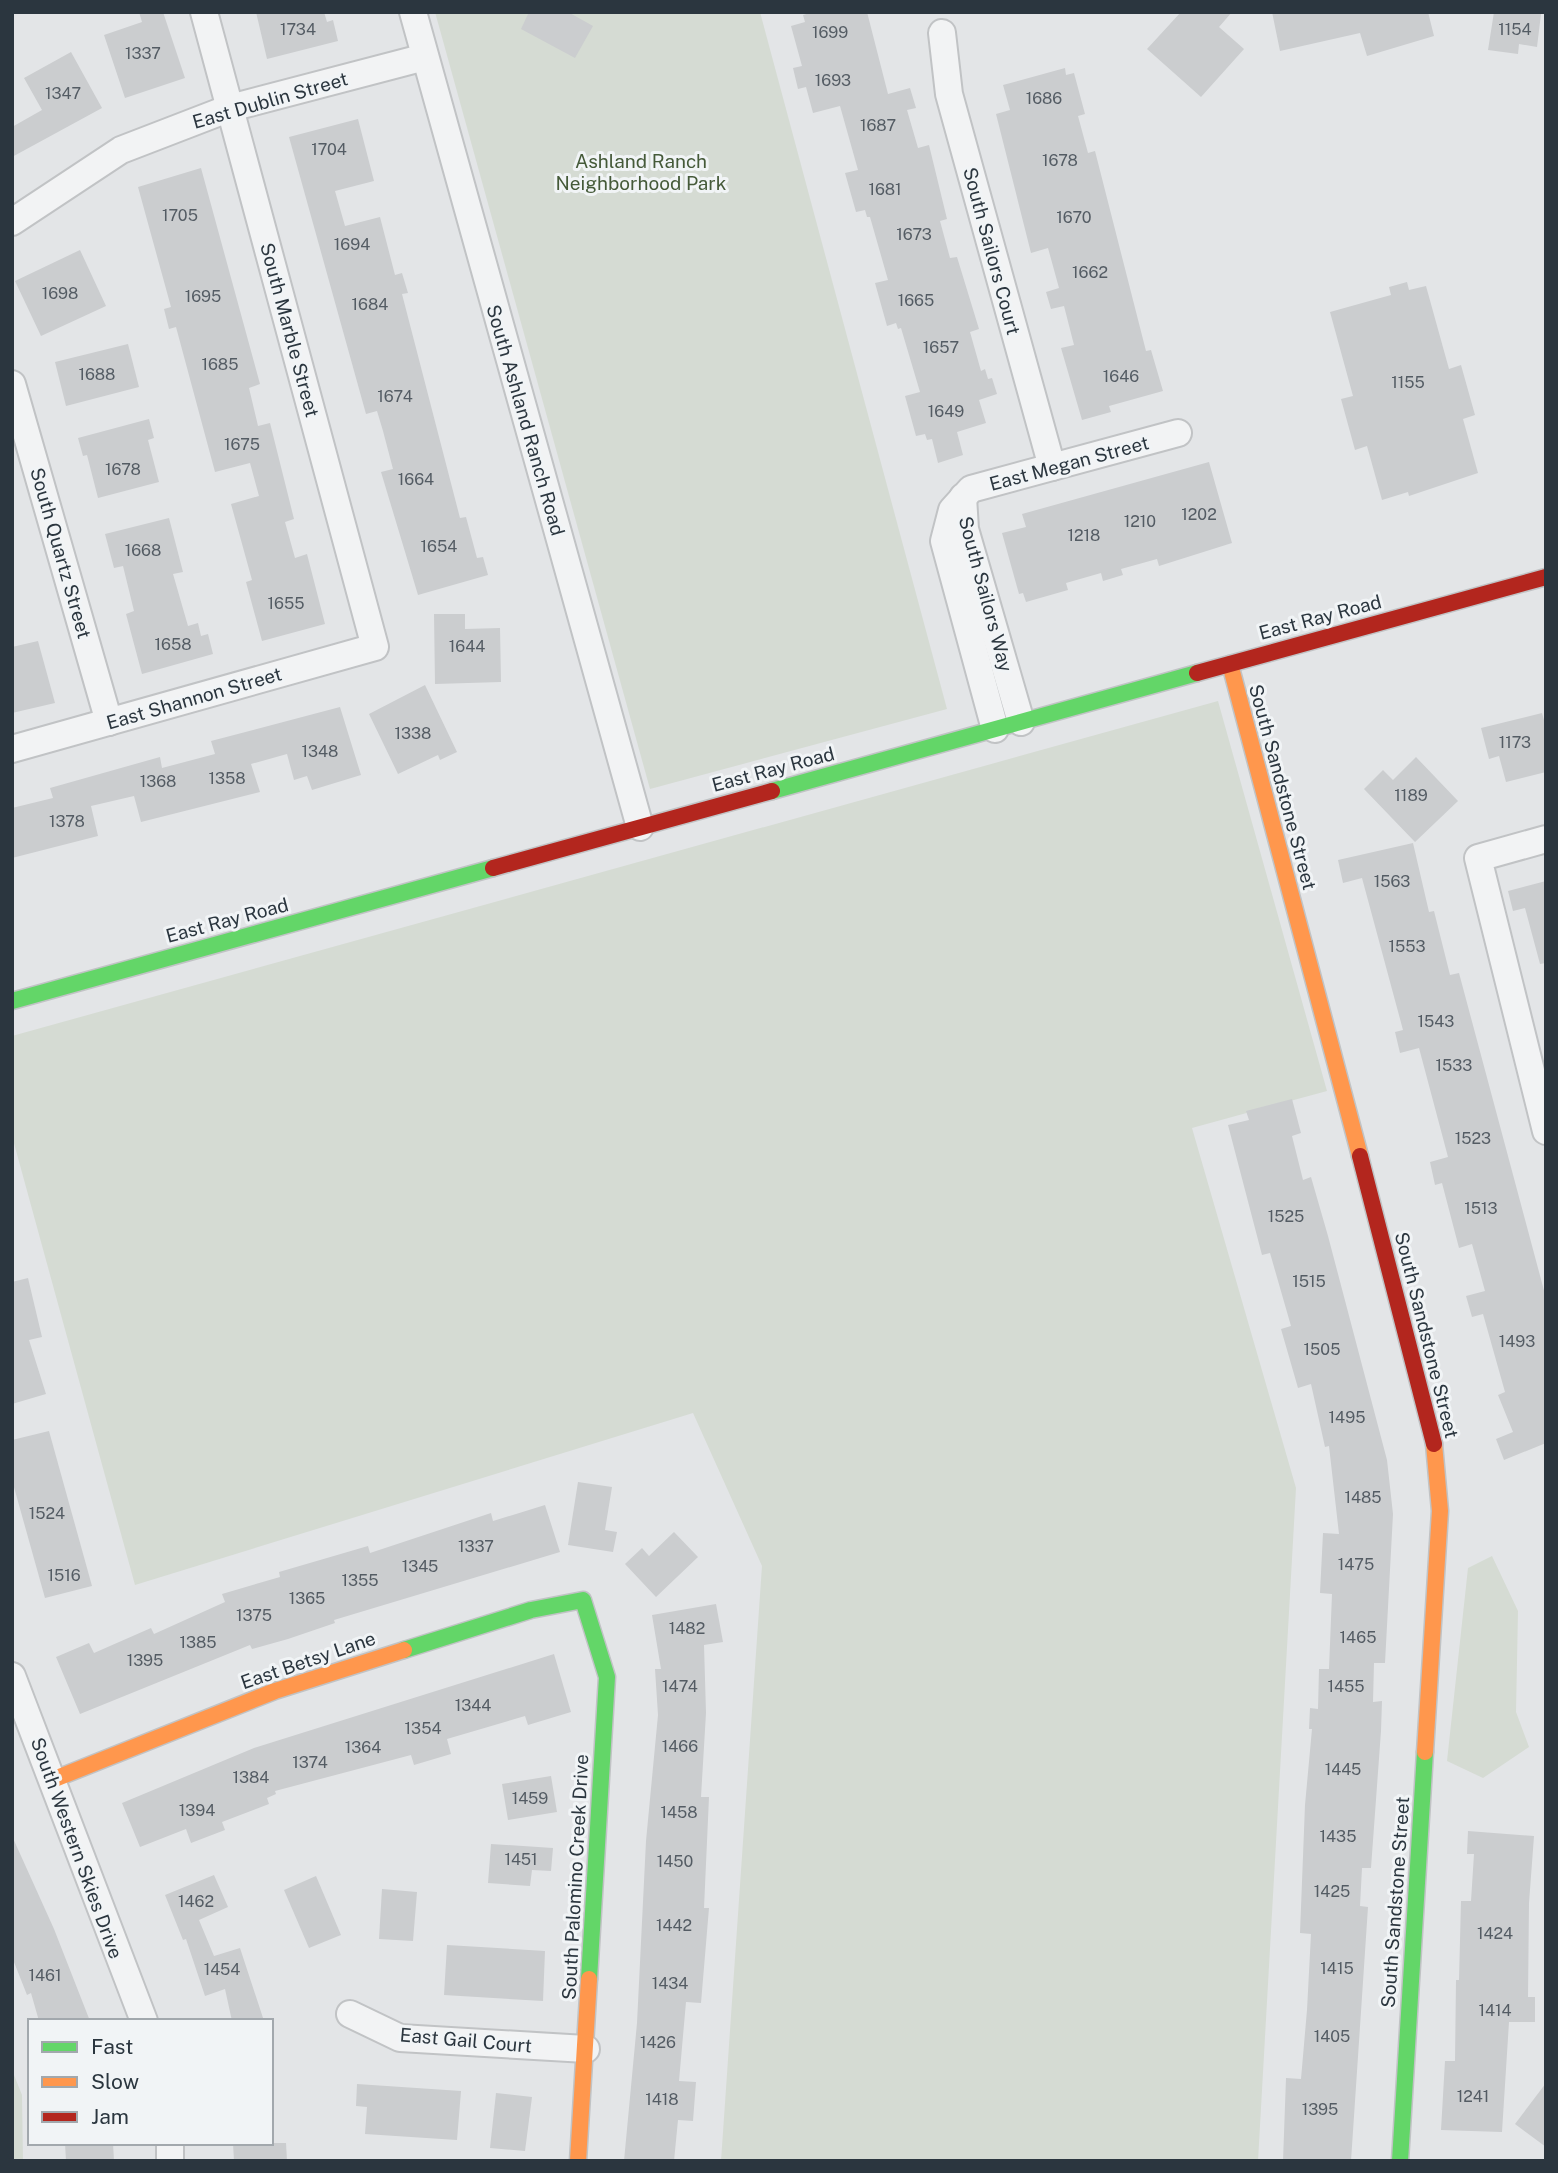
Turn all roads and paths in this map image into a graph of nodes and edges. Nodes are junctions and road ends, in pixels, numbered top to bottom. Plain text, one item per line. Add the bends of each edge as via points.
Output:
1 (204, 12) edge
2 (413, 12) edge
3 (942, 33) dead end
4 (425, 57) junction
5 (230, 108) junction
6 (12, 222) edge
7 (12, 384) edge
8 (1178, 433) dead end
9 (1052, 467) junction
10 (963, 497) joint
11 (1546, 577) edge
12 (973, 602) junction
13 (376, 648) joint
14 (1230, 664) junction
15 (109, 722) junction
16 (1021, 722) junction
17 (995, 729) junction
18 (12, 749) edge
19 (640, 827) junction
20 (1546, 839) edge
21 (12, 1001) edge
22 (1545, 1128) edge
23 (583, 1600) joint
24 (12, 1676) edge
25 (52, 1780) junction
26 (349, 2014) dead end
27 (143, 2019) edge
28 (586, 2049) junction
29 (579, 2161) edge
30 (1400, 2161) edge

1 - 5 street, South Marble Street
2 - 4 street, South Ashland Ranch Road
3 - 9 street, South Sailors Court via 949,94
4 - 5 street, East Dublin Street
4 - 19 street, South Ashland Ranch Road
5 - 6 street, East Dublin Street via 121,150
5 - 13 street, South Marble Street
7 - 15 street, South Quartz Street
8 - 9 street, East Megan Street
9 - 10 street, East Megan Street via 971,489
10 - 12 street, South Sailors Way
11 - 14 street, East Ray Road
12 - 16 street, South Sailors Way
12 - 17 street, South Sailors Way
13 - 15 street, East Shannon Street
14 - 16 street, East Ray Road
14 - 30 street, South Sandstone Street via 1433,1434 1440,1511
15 - 18 street, East Shannon Street
16 - 17 street, East Ray Road
17 - 19 street, East Ray Road
19 - 21 street, East Ray Road
20 - 22 street via 1478,858
23 - 25 street, East Betsy Lane via 531,1610 275,1691
23 - 28 street, South Palomino Creek Drive via 607,1677
24 - 25 street, South Western Skies Drive
25 - 27 street, South Western Skies Drive
26 - 28 street, East Gail Court via 400,2038
28 - 29 street, South Palomino Creek Drive

